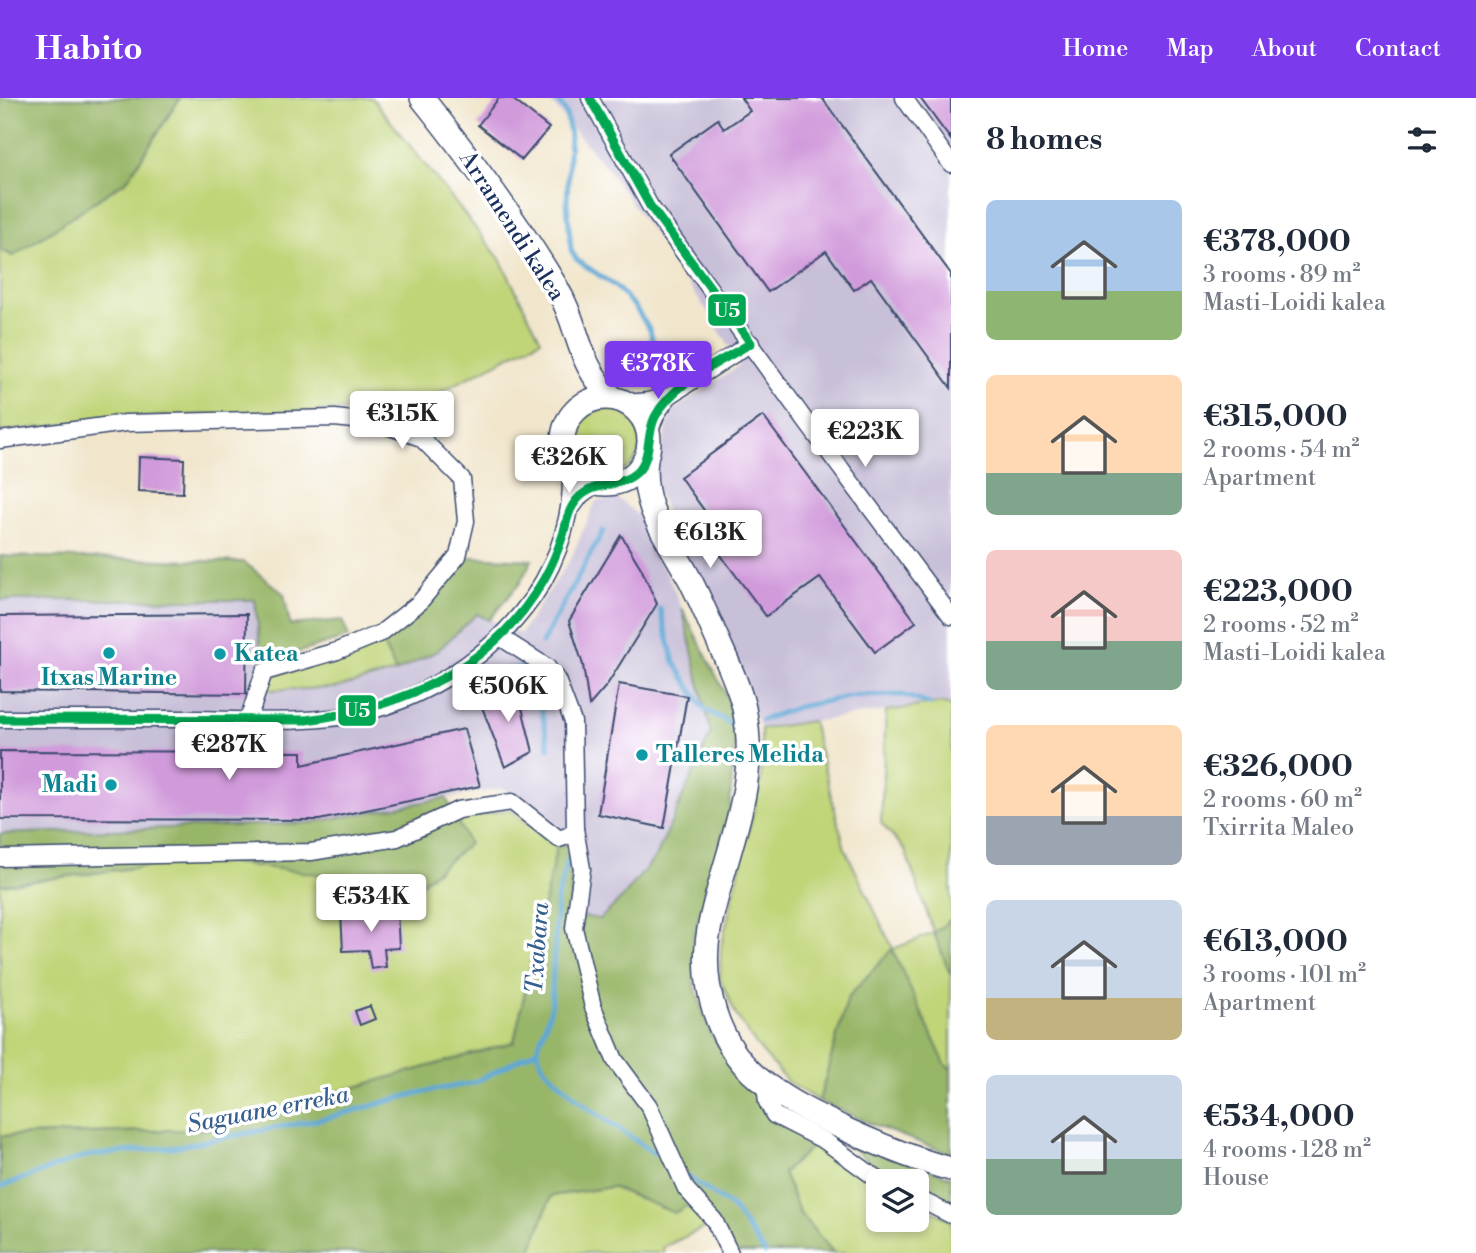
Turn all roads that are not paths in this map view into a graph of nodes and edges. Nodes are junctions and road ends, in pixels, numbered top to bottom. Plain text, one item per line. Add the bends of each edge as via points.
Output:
1 (422, 98) edge
2 (590, 98) edge
3 (904, 98) edge
4 (951, 164) edge
5 (751, 343) junction
6 (585, 363) junction
7 (669, 396) junction
8 (620, 400) junction
9 (573, 414) junction
10 (649, 432) junction
11 (0, 440) edge
12 (646, 459) junction
13 (570, 465) junction
14 (607, 484) junction
15 (569, 512) junction
16 (653, 515) junction
17 (951, 616) edge
18 (500, 637) junction
19 (0, 719) edge
20 (248, 720) junction
21 (575, 830) junction
22 (0, 858) edge
23 (765, 1085) junction
24 (951, 1169) edge
25 (866, 1171) edge
26 (929, 1204) edge
27 (951, 1215) edge
28 (730, 1253) edge

1 - 6 street, Arramendi kalea via 493,190 552,281
2 - 5 street via 650,206
3 - 4 street
5 - 7 street
5 - 17 street
6 - 8 street via 598,382
6 - 9 street
7 - 8 street
7 - 10 street
8 - 9 street via 591,401
8 - 10 street via 641,415
9 - 13 street via 563,439
10 - 12 street
11 - 20 street via 126,423 335,418 379,424 421,438 462,479 467,521 458,556 419,603 381,633 264,672
12 - 14 street via 629,478
12 - 16 street via 645,487
13 - 14 street via 577,474
13 - 15 street
14 - 15 street via 581,495
14 - 16 street
15 - 18 street via 542,584
16 - 23 street via 690,579 743,704 749,739 747,781 710,922 705,960 710,999 722,1030 741,1060
18 - 20 street via 429,688 382,707 332,718
18 - 21 street via 547,667 557,680 572,722
19 - 20 street
21 - 22 street via 559,839 512,802 458,810 397,838 311,852
21 - 28 street via 582,869 573,928 593,1007 615,1060 649,1106 686,1189 714,1220
23 - 24 street via 870,1140
23 - 25 street via 774,1115 825,1140
26 - 27 street

